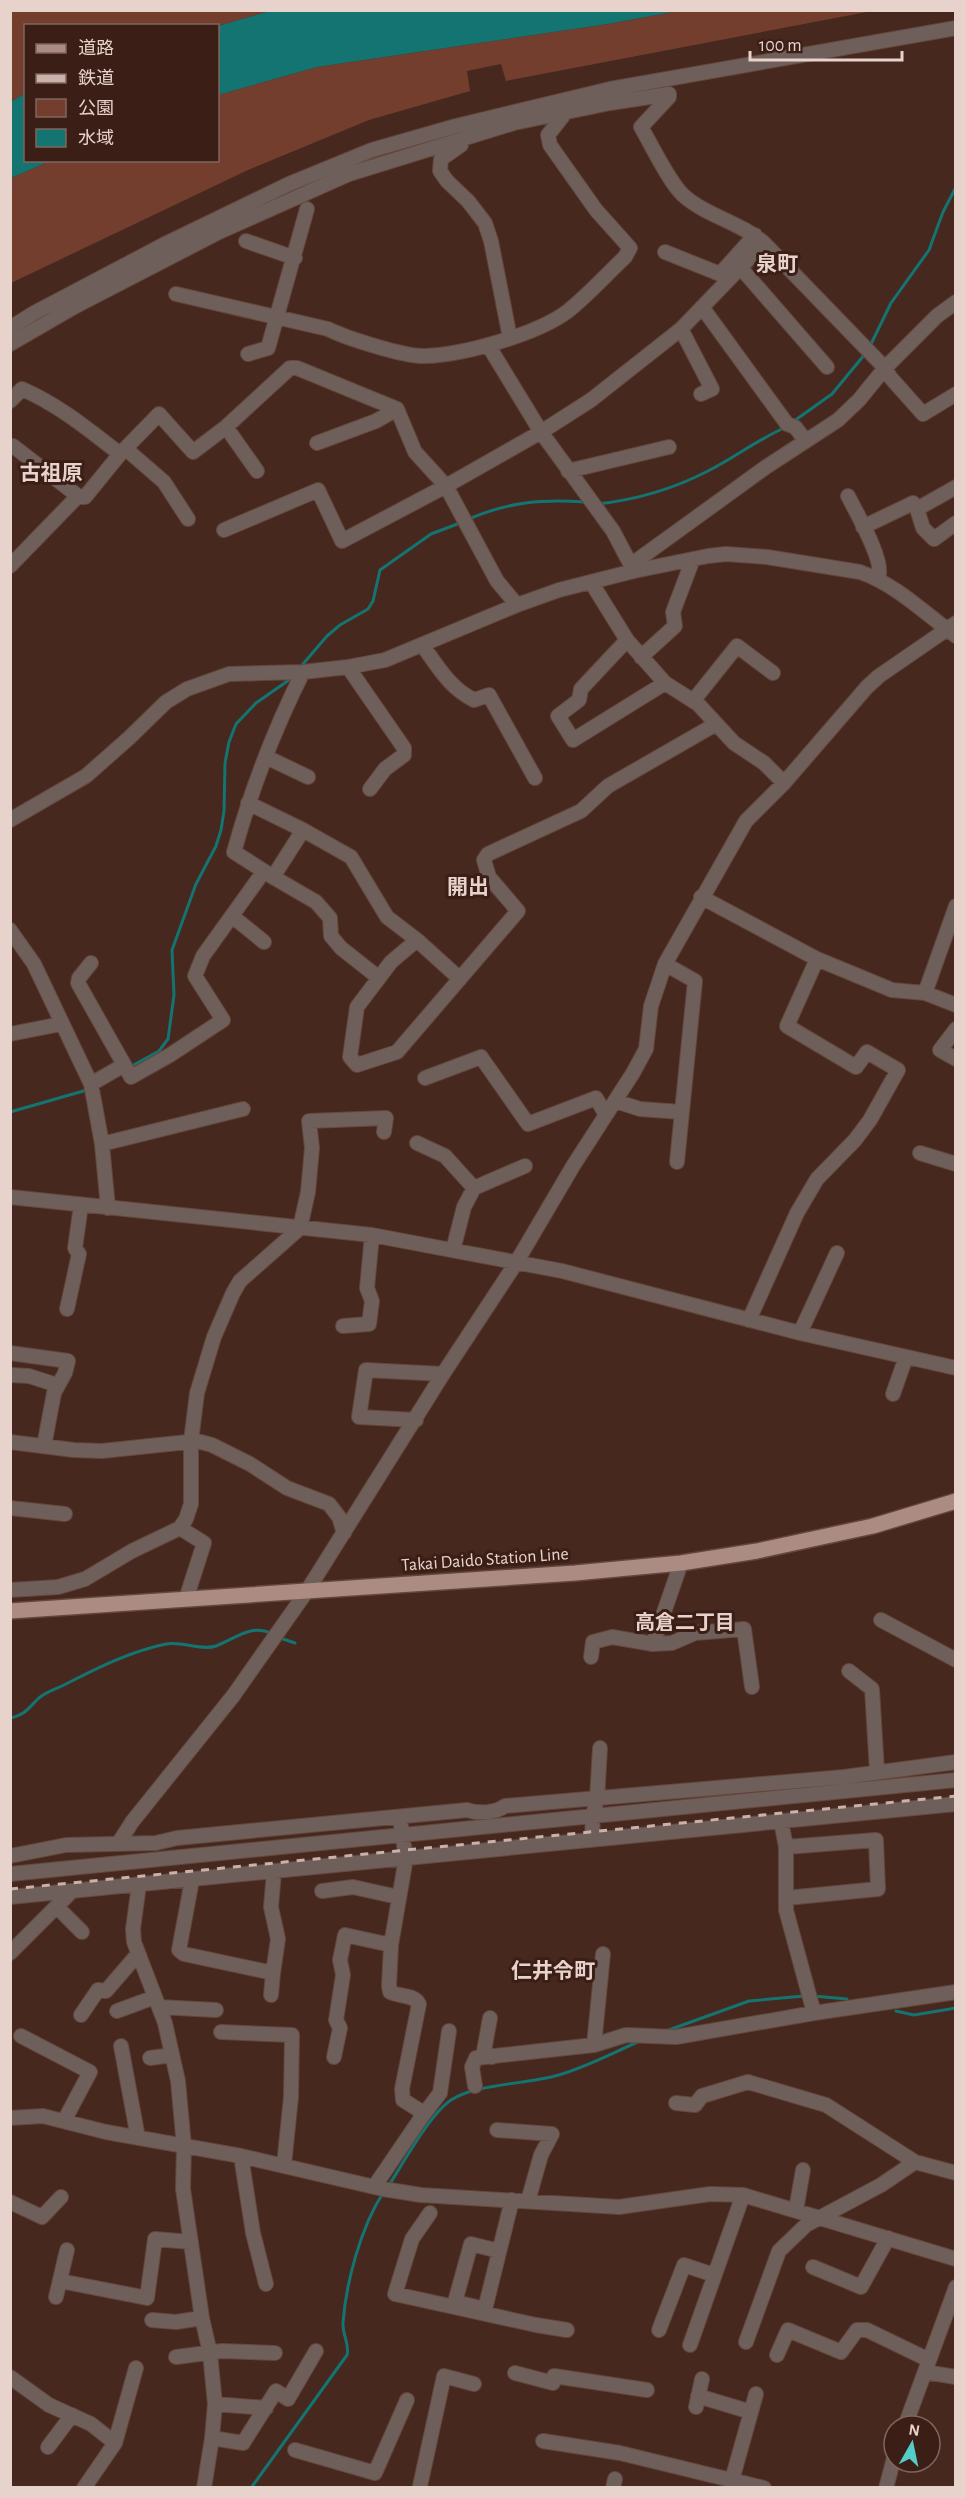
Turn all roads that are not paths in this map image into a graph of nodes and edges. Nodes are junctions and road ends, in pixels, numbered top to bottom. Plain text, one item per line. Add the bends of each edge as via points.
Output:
1 (956, 28) edge
2 (566, 112) junction
3 (464, 138) junction
4 (307, 209) dead end
5 (760, 239) junction
6 (246, 241) dead end
7 (665, 252) dead end
8 (294, 258) junction
9 (740, 267) junction
10 (176, 294) dead end
11 (956, 302) edge
12 (702, 307) junction
13 (278, 317) junction
14 (10, 328) edge
15 (681, 329) junction
16 (510, 338) junction
17 (10, 344) edge
18 (488, 345) junction
19 (248, 354) dead end
20 (827, 367) dead end
21 (885, 368) junction
22 (701, 394) dead end
23 (956, 394) edge
24 (10, 401) edge
25 (397, 410) junction
26 (226, 428) junction
27 (541, 432) junction
28 (806, 441) junction
29 (317, 443) dead end
30 (13, 446) dead end
31 (669, 447) dead end
32 (123, 452) junction
33 (257, 471) dead end
34 (568, 471) junction
35 (446, 486) junction
36 (956, 487) edge
37 (78, 496) junction
38 (848, 496) dead end
39 (917, 509) junction
40 (188, 519) dead end
41 (956, 523) edge
42 (863, 527) junction
43 (224, 530) dead end
44 (693, 559) junction
45 (10, 566) edge
46 (633, 567) junction
47 (878, 578) junction
48 (591, 582) junction
49 (518, 605) junction
50 (952, 629) edge
51 (627, 640) junction
52 (423, 646) junction
53 (641, 657) junction
54 (348, 668) junction
55 (303, 672) junction
56 (773, 673) dead end
57 (665, 683) junction
58 (693, 700) junction
59 (716, 724) junction
60 (266, 756) junction
61 (308, 777) dead end
62 (535, 778) dead end
63 (784, 783) junction
64 (370, 789) dead end
65 (248, 803) junction
66 (10, 820) edge
67 (303, 830) junction
68 (268, 874) junction
69 (701, 897) junction
70 (956, 906) edge
71 (232, 916) junction
72 (10, 930) edge
73 (417, 940) junction
74 (264, 942) dead end
75 (817, 959) junction
76 (91, 963) dead end
77 (664, 964) junction
78 (379, 978) junction
79 (460, 979) junction
80 (925, 993) junction
81 (954, 1001) edge
82 (61, 1024) junction
83 (956, 1029) edge
84 (10, 1034) edge
85 (956, 1059) edge
86 (124, 1065) junction
87 (425, 1078) dead end
88 (91, 1084) junction
89 (615, 1101) junction
90 (243, 1108) dead end
91 (681, 1112) junction
92 (606, 1115) junction
93 (384, 1132) dead end
94 (417, 1143) dead end
95 (102, 1144) junction
96 (920, 1153) dead end
97 (677, 1162) dead end
98 (956, 1164) edge
99 (525, 1166) dead end
100 (474, 1188) junction
101 (11, 1198) edge
102 (81, 1205) junction
103 (108, 1208) junction
104 (300, 1228) junction
105 (372, 1235) junction
106 (453, 1250) junction
107 (837, 1253) dead end
108 (516, 1263) junction
109 (67, 1309) dead end
110 (749, 1320) junction
111 (344, 1326) dead end
112 (800, 1333) junction
113 (10, 1353) edge
114 (906, 1357) junction
115 (956, 1368) edge
116 (443, 1374) junction
117 (11, 1375) edge
118 (57, 1384) junction
119 (893, 1394) dead end
120 (416, 1420) junction
121 (191, 1441) junction
122 (10, 1442) edge
123 (44, 1446) junction
124 (956, 1501) edge
125 (10, 1508) edge
126 (65, 1514) dead end
127 (180, 1528) junction
128 (344, 1533) junction
129 (681, 1563) junction
130 (64, 1586) junction
131 (10, 1590) edge
132 (307, 1591) junction
133 (186, 1599) junction
134 (69, 1607) junction
135 (10, 1611) edge
136 (881, 1620) dead end
137 (653, 1644) junction
138 (591, 1657) dead end
139 (956, 1660) edge
140 (849, 1671) dead end
141 (752, 1687) dead end
142 (600, 1748) dead end
143 (956, 1762) edge
144 (878, 1771) junction
145 (956, 1780) edge
146 (597, 1799) junction
147 (956, 1804) edge
148 (593, 1815) junction
149 (400, 1816) junction
150 (782, 1821) junction
151 (403, 1834) junction
152 (592, 1839) junction
153 (118, 1844) junction
154 (66, 1845) junction
155 (786, 1847) junction
156 (10, 1856) edge
157 (406, 1858) junction
158 (69, 1867) junction
159 (274, 1872) junction
160 (10, 1874) edge
161 (192, 1880) junction
162 (139, 1885) junction
163 (72, 1891) junction
164 (322, 1891) dead end
165 (10, 1897) edge
166 (398, 1897) junction
167 (786, 1898) junction
168 (57, 1907) junction
169 (82, 1932) dead end
170 (391, 1945) junction
171 (10, 1953) edge
172 (603, 1954) dead end
173 (137, 1955) junction
174 (273, 1973) junction
175 (956, 1992) edge
176 (271, 1995) dead end
177 (811, 2001) junction
178 (157, 2002) junction
179 (216, 2010) dead end
180 (117, 2011) dead end
181 (81, 2015) dead end
182 (490, 2018) dead end
183 (449, 2031) dead end
184 (222, 2032) dead end
185 (21, 2036) dead end
186 (594, 2045) junction
187 (122, 2046) dead end
188 (172, 2055) junction
189 (334, 2057) dead end
190 (492, 2057) junction
191 (150, 2058) dead end
192 (476, 2086) dead end
193 (676, 2103) dead end
194 (10, 2118) edge
195 (421, 2118) junction
196 (64, 2121) junction
197 (497, 2130) dead end
198 (138, 2138) junction
199 (184, 2146) junction
200 (241, 2156) junction
201 (915, 2162) junction
202 (284, 2165) junction
203 (803, 2170) dead end
204 (956, 2173) edge
205 (382, 2189) junction
206 (743, 2195) junction
207 (61, 2197) dead end
208 (512, 2200) junction
209 (528, 2201) junction
210 (10, 2202) edge
211 (796, 2210) junction
212 (430, 2213) dead end
213 (819, 2217) junction
214 (888, 2238) junction
215 (191, 2242) junction
216 (67, 2250) dead end
217 (499, 2251) junction
218 (956, 2259) edge
219 (813, 2266) dead end
220 (714, 2275) junction
221 (60, 2282) junction
222 (266, 2284) dead end
223 (956, 2287) edge
224 (56, 2297) dead end
225 (202, 2318) junction
226 (152, 2320) dead end
227 (567, 2330) dead end
228 (659, 2330) dead end
229 (746, 2343) dead end
230 (690, 2344) dead end
231 (316, 2351) dead end
232 (210, 2353) junction
233 (274, 2353) dead end
234 (777, 2355) dead end
235 (176, 2357) dead end
236 (927, 2366) junction
237 (136, 2368) dead end
238 (515, 2373) dead end
239 (10, 2377) edge
240 (956, 2377) edge
241 (702, 2379) dead end
242 (474, 2384) dead end
243 (647, 2390) dead end
244 (756, 2394) dead end
245 (406, 2400) dead end
246 (215, 2404) junction
247 (266, 2408) junction
248 (751, 2412) junction
249 (909, 2414) edge
250 (72, 2415) junction
251 (212, 2438) junction
252 (543, 2441) dead end
253 (115, 2444) junction
254 (48, 2447) dead end
255 (295, 2450) dead end
256 (727, 2482) edge
257 (420, 2486) dead end
258 (84, 2487) edge
259 (204, 2487) edge
260 (764, 2487) edge

1 - 14 street via 610,89 372,150 289,184 165,244
2 - 3 street
2 - 5 street via 669,94 640,127 681,194
2 - 16 street via 548,135 550,146 596,210 630,248 569,310
3 - 16 street via 461,145 441,159 440,171 485,223
3 - 17 street via 349,174 289,199 84,301
4 - 8 street
5 - 7 street via 720,274
5 - 9 street
5 - 21 street
6 - 8 street
8 - 13 street
9 - 12 street
9 - 20 street
10 - 13 street
11 - 21 street
12 - 15 street
12 - 28 street via 787,424 795,427
13 - 18 street via 424,357
13 - 19 street via 268,348
15 - 22 street via 712,389
15 - 27 street via 591,400
16 - 18 street
18 - 27 street
21 - 23 street via 923,414
21 - 28 street via 838,420
24 - 32 street via 22,388
25 - 26 street via 290,368
25 - 29 street
25 - 35 street via 415,452
26 - 32 street via 193,452 159,414
26 - 33 street
27 - 34 street
27 - 35 street
28 - 46 street
30 - 37 street
31 - 34 street
32 - 37 street via 85,497
32 - 40 street via 164,482
34 - 46 street via 613,531
35 - 43 street via 342,541 318,490
35 - 49 street via 497,581
36 - 39 street
37 - 45 street
38 - 42 street
39 - 41 street via 923,528 934,539
39 - 42 street via 913,503
42 - 47 street via 880,566
44 - 46 street
44 - 47 street via 726,554 767,557 852,570
44 - 53 street via 673,612 675,626
46 - 48 street
47 - 50 street
48 - 49 street
48 - 51 street
49 - 52 street
50 - 63 street via 867,687
51 - 53 street
51 - 57 street via 581,689 579,700 558,716 573,740
52 - 54 street
52 - 62 street via 459,693 474,700 489,695
53 - 57 street
54 - 55 street
54 - 64 street via 404,748 404,755 385,769
55 - 60 street
55 - 66 street via 229,674 187,690 166,702 86,776
56 - 58 street via 737,646
57 - 58 street
58 - 59 street
59 - 63 street
59 - 79 street via 608,786 581,811 488,854 484,860 489,877 518,911
60 - 61 street
60 - 65 street
63 - 69 street via 746,821
65 - 67 street
65 - 68 street via 234,852
67 - 68 street
67 - 73 street via 351,857 387,917
68 - 71 street
68 - 78 street via 316,902 330,918 331,936
69 - 75 street
69 - 77 street
70 - 80 street
71 - 74 street
71 - 86 street via 203,956 195,976 223,1020 131,1077
72 - 82 street via 34,964
73 - 78 street
73 - 79 street
75 - 80 street via 892,990
75 - 110 street via 787,1026 856,1067 867,1052 898,1070 870,1120 817,1179 797,1212
76 - 86 street via 78,983
77 - 89 street via 651,1006 646,1049
77 - 91 street via 695,981
78 - 79 street via 357,1007 350,1057 357,1065 397,1052
80 - 81 street
82 - 84 street
82 - 88 street
83 - 85 street via 940,1050
86 - 88 street
87 - 92 street via 481,1057 528,1124 596,1098
88 - 95 street
89 - 91 street via 640,1110
89 - 92 street
90 - 95 street
91 - 97 street
92 - 108 street
93 - 104 street via 386,1118 309,1121 312,1148
94 - 100 street via 445,1156
95 - 103 street
96 - 98 street
99 - 100 street
100 - 106 street via 464,1207
101 - 102 street
102 - 103 street
102 - 109 street via 75,1248 79,1254
103 - 104 street
104 - 105 street
104 - 121 street via 240,1281 233,1293 214,1337 198,1393
105 - 106 street
105 - 111 street via 367,1288 372,1301 369,1323
106 - 108 street
107 - 112 street
108 - 110 street via 562,1271
108 - 116 street
110 - 112 street
112 - 114 street
113 - 118 street via 68,1361
114 - 115 street
114 - 119 street
116 - 120 street
116 - 120 street via 366,1370 359,1418
117 - 118 street
118 - 123 street
120 - 128 street
121 - 123 street via 102,1452
121 - 127 street via 191,1504
121 - 128 street via 212,1445 287,1488 329,1504
122 - 123 street
124 - 129 main road, Takai Daido Station Line via 873,1526
125 - 126 street
127 - 130 street via 85,1580
127 - 133 street via 204,1543
128 - 132 street
129 - 132 main road, Takai Daido Station Line via 576,1574
129 - 137 street
130 - 131 street
130 - 134 street
132 - 133 main road, Takai Daido Station Line
132 - 153 street via 234,1696 187,1751
133 - 134 main road, Takai Daido Station Line
134 - 135 main road, Takai Daido Station Line
136 - 139 street
137 - 138 street via 612,1637 593,1642
137 - 141 street via 672,1643 695,1633 744,1629
140 - 144 street via 872,1689
142 - 146 street
143 - 144 street
144 - 146 street
145 - 148 street
146 - 148 street
146 - 149 street
147 - 150 street
148 - 151 street
148 - 152 street
149 - 151 street
149 - 153 street
150 - 152 street
150 - 155 street
151 - 157 street
151 - 158 street
152 - 157 street
153 - 154 street
154 - 156 street
154 - 158 street
155 - 167 street
155 - 167 street via 876,1840 878,1889
157 - 159 street
157 - 166 street
158 - 160 street
158 - 163 street
159 - 161 street
159 - 174 street via 271,1906 278,1939
161 - 162 street
161 - 174 street via 179,1950
162 - 163 street
162 - 173 street via 133,1929
163 - 165 street
163 - 168 street
164 - 166 street via 353,1887
166 - 170 street
167 - 177 street
168 - 169 street
168 - 171 street
170 - 189 street via 345,1935 336,2020 340,2028
170 - 195 street via 390,1992 413,1998 419,2004 402,2089 403,2100 418,2110
172 - 186 street
173 - 178 street
173 - 181 street via 106,1991 98,1990
174 - 176 street
175 - 177 street
177 - 186 street via 676,2037 626,2035
178 - 179 street
178 - 180 street
178 - 188 street
182 - 190 street via 484,2051
183 - 195 street via 440,2094
184 - 202 street via 292,2036
185 - 196 street via 90,2072
186 - 190 street
187 - 198 street
188 - 191 street
188 - 199 street
190 - 192 street via 476,2058 472,2067
193 - 201 street via 695,2105 702,2096 748,2082 826,2105
194 - 196 street via 43,2116
195 - 205 street
196 - 198 street
197 - 209 street via 552,2134
198 - 199 street
199 - 200 street
199 - 215 street via 183,2189
200 - 202 street
200 - 222 street
201 - 204 street
201 - 213 street via 881,2185
202 - 205 street
203 - 211 street
205 - 208 street
206 - 209 street via 710,2194 619,2207
206 - 211 street
206 - 220 street
207 - 210 street via 42,2217
208 - 209 street
208 - 217 street
211 - 213 street
212 - 227 street via 412,2239 395,2294
213 - 214 street
213 - 229 street via 779,2251
214 - 218 street
214 - 219 street via 861,2287
215 - 221 street via 154,2239 147,2298
215 - 225 street
216 - 221 street
217 - 217 street via 484,2309 455,2302 471,2244
220 - 228 street via 684,2265
220 - 230 street
221 - 224 street
223 - 236 street
225 - 226 street
225 - 232 street
231 - 247 street via 288,2399 276,2391
232 - 233 street
232 - 235 street
232 - 246 street
234 - 236 street via 788,2330 841,2352 857,2330 867,2330
236 - 240 street
236 - 249 street
237 - 253 street
238 - 243 street
239 - 250 street via 49,2405
241 - 248 street via 697,2402
242 - 257 street via 444,2376
244 - 248 street
245 - 255 street via 375,2473
246 - 247 street
246 - 251 street
247 - 251 street via 243,2443
248 - 256 street
250 - 253 street via 91,2424
250 - 254 street
251 - 259 street
252 - 256 street via 620,2453
253 - 258 street
256 - 260 street

